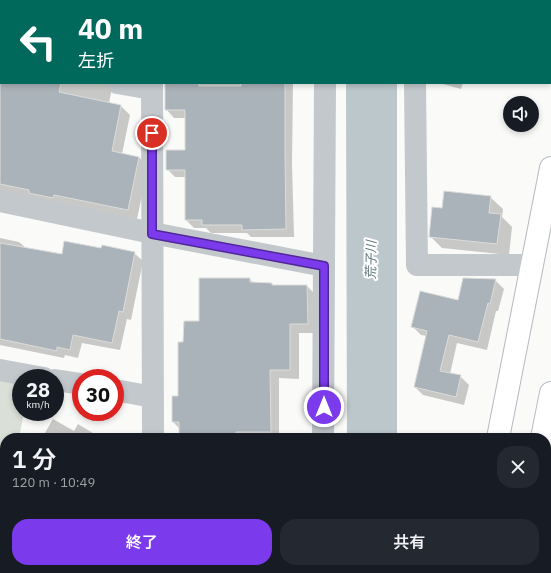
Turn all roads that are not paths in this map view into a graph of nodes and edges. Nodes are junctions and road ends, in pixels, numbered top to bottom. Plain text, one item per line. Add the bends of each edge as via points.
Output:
1 (129, 84) edge
2 (325, 84) edge
3 (414, 84) edge
4 (152, 86) edge
5 (551, 168) edge
6 (0, 202) edge
7 (152, 234) junction
8 (532, 265) junction
9 (324, 266) junction
10 (0, 370) edge
11 (12, 372) edge
12 (124, 392) edge
13 (551, 394) edge
14 (153, 397) junction
15 (153, 433) edge
16 (324, 433) edge
17 (499, 433) edge
18 (543, 433) edge

1 - 4 street
2 - 9 street
3 - 8 street via 417,265
4 - 7 street
5 - 8 street
6 - 7 street
7 - 9 street
7 - 14 street
8 - 17 street
9 - 16 street
10 - 11 street
12 - 14 street
13 - 18 street
14 - 15 street

